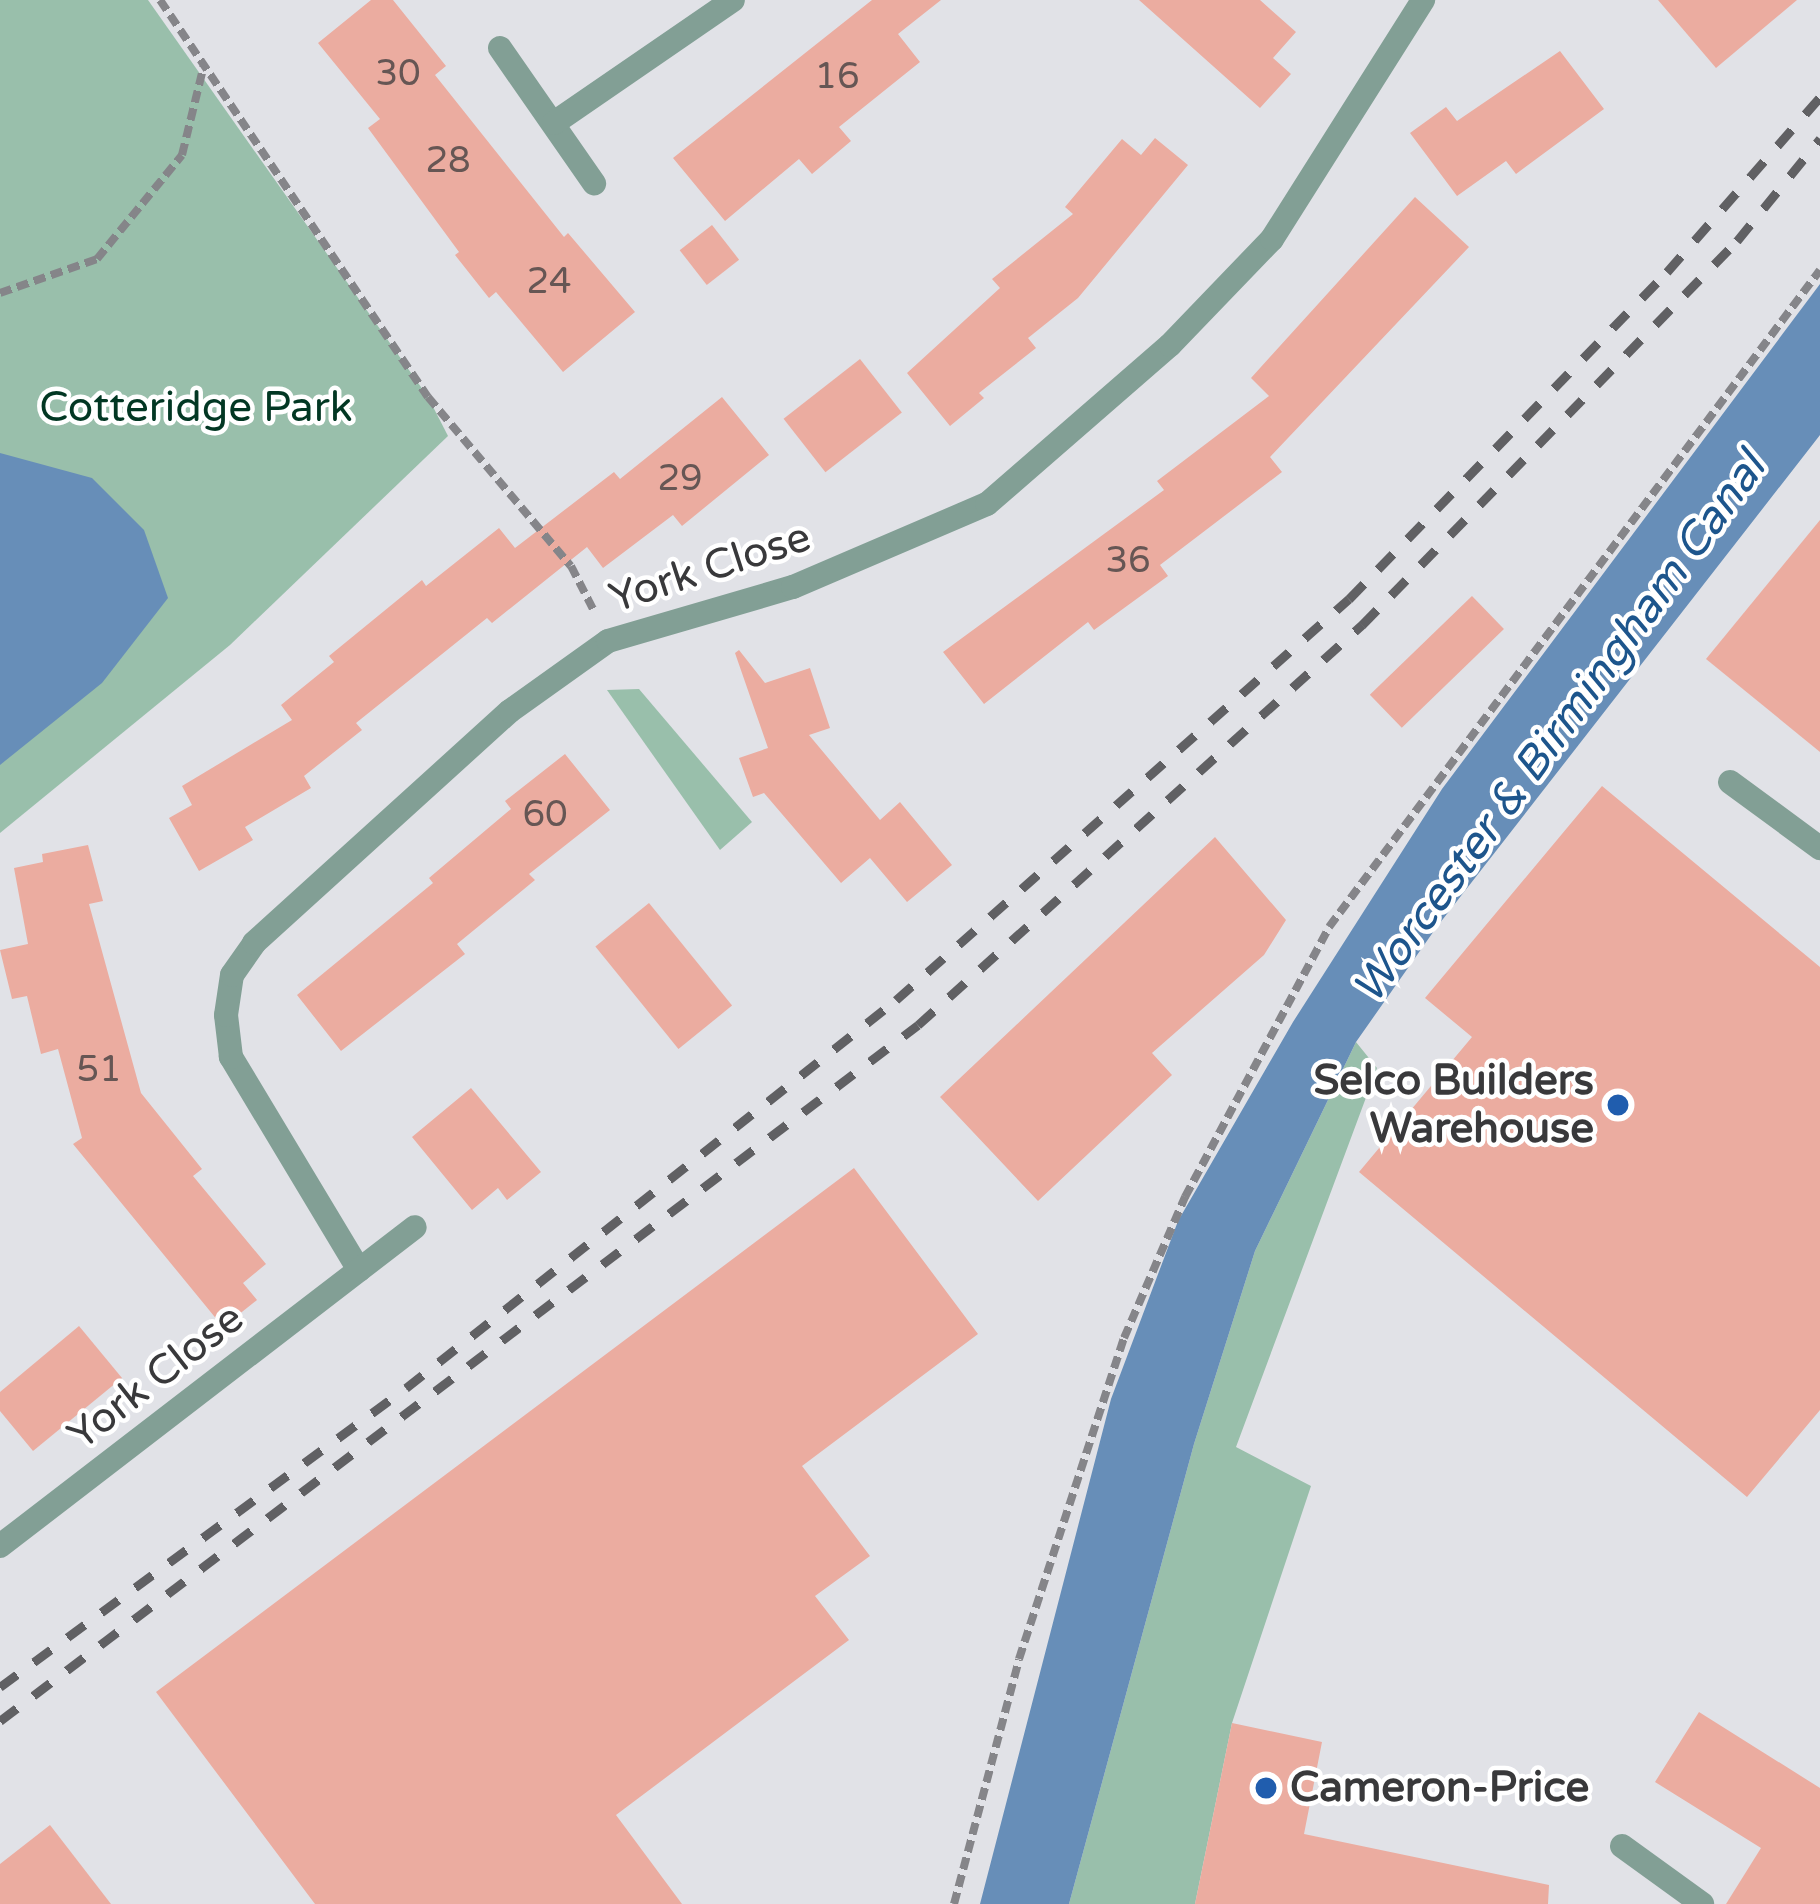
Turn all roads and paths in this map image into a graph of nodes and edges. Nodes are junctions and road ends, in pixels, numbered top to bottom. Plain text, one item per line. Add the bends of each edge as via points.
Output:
1 (160, 0) edge
2 (733, 0) edge
3 (1423, 0) edge
4 (500, 48) dead end
5 (205, 63) junction
6 (554, 123) junction
7 (594, 183) dead end
8 (1820, 270) edge
9 (0, 293) edge
10 (608, 640) junction
11 (1730, 782) dead end
12 (1820, 848) edge
13 (415, 1227) dead end
14 (359, 1270) junction
15 (0, 1546) edge
16 (1622, 1846) dead end
17 (954, 1904) edge
18 (1702, 1904) edge

1 - 5 path
2 - 6 street
3 - 10 street, York Close via 1273,238 1170,345 987,504 793,587
4 - 6 street
5 - 9 path via 182,155 97,260
5 - 10 path via 428,397 571,566
6 - 7 street
8 - 17 path via 1329,927 1185,1197 1110,1381 1019,1659
10 - 14 street, York Close via 510,711 303,893 232,975 231,1057
11 - 12 street
13 - 14 street, York Close
14 - 15 street, York Close
16 - 18 street

